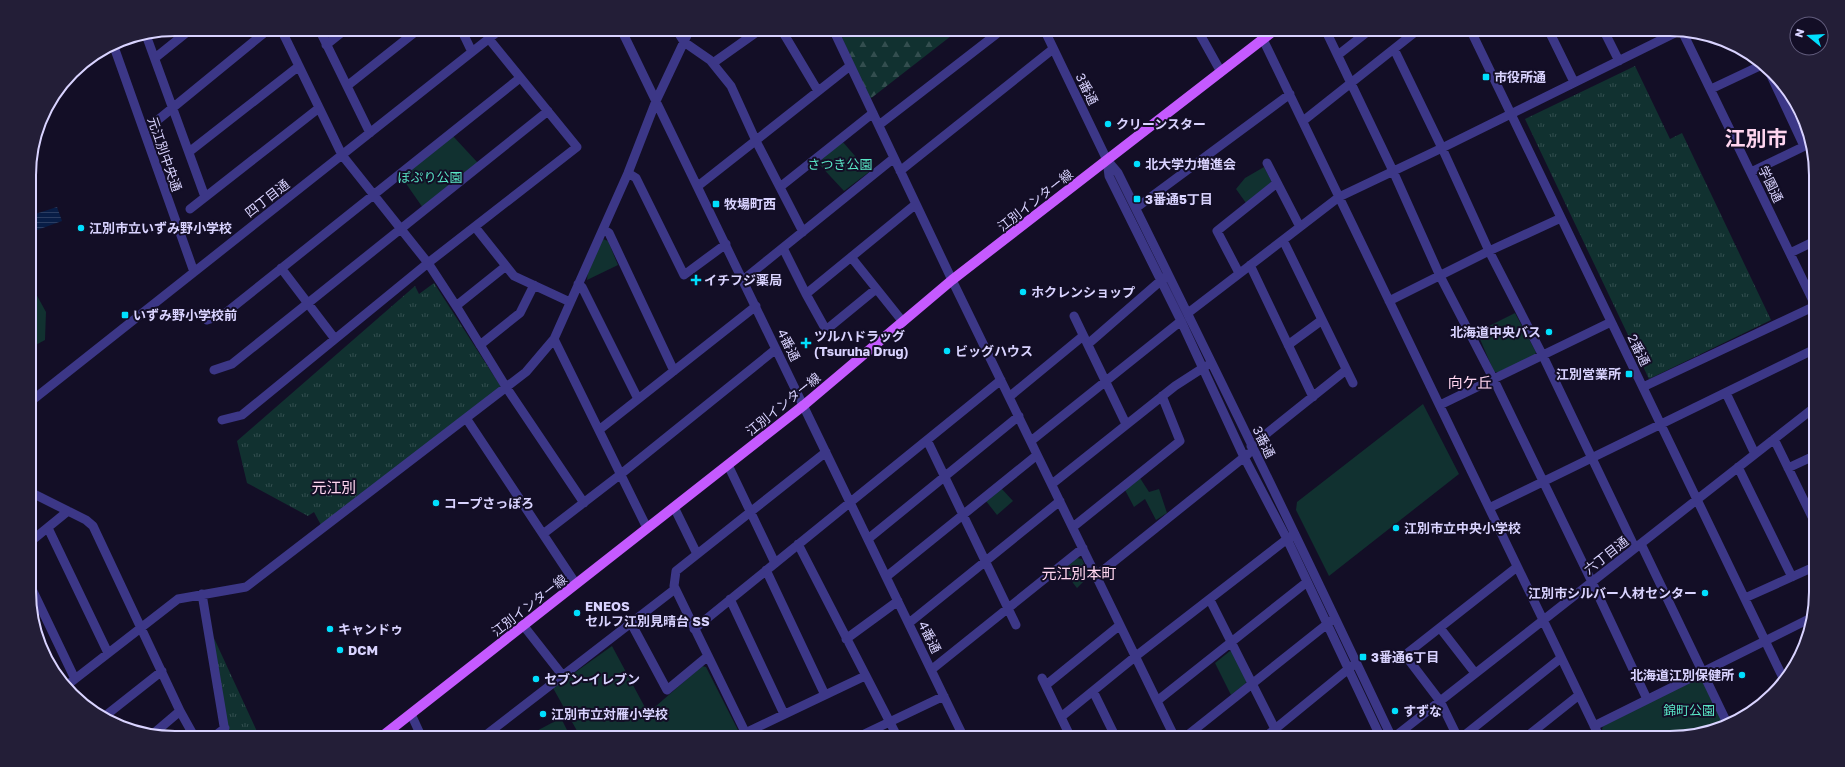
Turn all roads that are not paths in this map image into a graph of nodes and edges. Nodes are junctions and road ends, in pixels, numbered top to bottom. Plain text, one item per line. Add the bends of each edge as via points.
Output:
1 (182, 36) edge
2 (260, 36) edge
3 (284, 36) edge
4 (322, 36) edge
5 (337, 36) edge
6 (410, 36) edge
7 (464, 36) edge
8 (492, 36) edge
9 (624, 36) edge
10 (680, 36) edge
11 (687, 36) edge
12 (751, 36) edge
13 (784, 36) edge
14 (836, 36) edge
15 (994, 36) edge
16 (1047, 36) edge
17 (1201, 36) edge
18 (1262, 36) edge
19 (1267, 36) edge
20 (1328, 36) edge
21 (1362, 36) edge
22 (1410, 36) edge
23 (1473, 36) edge
24 (1551, 36) edge
25 (1606, 36) edge
26 (1670, 36) edge
27 (1683, 37) edge
28 (148, 39) edge
29 (488, 39) junction
30 (1263, 39) junction
31 (684, 42) junction
32 (326, 45) junction
33 (1053, 49) junction
34 (1394, 49) junction
35 (115, 50) edge
36 (472, 52) junction
37 (1338, 55) junction
38 (155, 58) junction
39 (1619, 61) junction
40 (713, 62) junction
41 (299, 66) junction
42 (850, 66) junction
43 (1758, 67) edge
44 (1221, 72) junction
45 (520, 78) junction
46 (1574, 82) junction
47 (1351, 83) junction
48 (347, 86) junction
49 (1777, 86) edge
50 (1711, 89) junction
51 (818, 91) junction
52 (1290, 94) junction
53 (656, 101) junction
54 (173, 107) junction
55 (319, 108) junction
56 (548, 111) junction
57 (873, 113) junction
58 (1510, 114) junction
59 (159, 119) dead end
60 (1303, 121) junction
61 (878, 125) junction
62 (1801, 132) edge
63 (370, 133) junction
64 (756, 140) junction
65 (1805, 145) edge
66 (1442, 148) junction
67 (189, 152) junction
68 (342, 155) junction
69 (894, 158) junction
70 (1107, 160) junction
71 (1267, 163) dead end
72 (900, 171) junction
73 (1393, 171) junction
74 (1751, 172) junction
75 (628, 173) junction
76 (1277, 183) junction
77 (698, 186) junction
78 (780, 187) junction
79 (373, 194) junction
80 (205, 197) junction
81 (1339, 197) junction
82 (916, 204) junction
83 (1136, 208) junction
84 (190, 209) dead end
85 (1561, 218) junction
86 (475, 227) junction
87 (1300, 227) junction
88 (401, 229) junction
89 (603, 229) junction
90 (803, 232) junction
91 (1283, 240) junction
92 (726, 244) junction
93 (1809, 244) edge
94 (783, 248) junction
95 (1489, 251) junction
96 (1790, 253) junction
97 (851, 258) junction
98 (428, 263) junction
99 (1250, 265) junction
100 (506, 266) junction
101 (281, 268) junction
102 (194, 272) junction
103 (1239, 273) junction
104 (1169, 274) junction
105 (1440, 276) junction
106 (743, 280) junction
107 (952, 280) junction
108 (1161, 281) junction
109 (578, 284) junction
110 (534, 285) junction
111 (876, 289) junction
112 (1809, 293) edge
113 (806, 294) junction
114 (1389, 301) junction
115 (570, 302) junction
116 (308, 304) junction
117 (456, 306) junction
118 (756, 306) junction
119 (1809, 308) edge
120 (1188, 313) junction
121 (1074, 316) dead end
122 (207, 320) dead end
123 (1322, 320) junction
124 (1181, 321) junction
125 (903, 322) junction
126 (1611, 322) junction
127 (335, 339) junction
128 (554, 339) junction
129 (1086, 340) junction
130 (480, 344) junction
131 (1288, 345) junction
132 (776, 349) junction
133 (1809, 352) edge
134 (1543, 356) junction
135 (1212, 363) junction
136 (1202, 369) junction
137 (214, 370) dead end
138 (1346, 370) junction
139 (674, 371) junction
140 (1001, 380) junction
141 (1105, 380) junction
142 (1494, 380) junction
143 (1353, 383) dead end
144 (1643, 387) junction
145 (506, 388) junction
146 (1726, 393) junction
147 (1162, 396) junction
148 (36, 397) edge
149 (1009, 397) junction
150 (1313, 397) junction
151 (638, 399) junction
152 (804, 405) junction
153 (1440, 406) junction
154 (1809, 412) edge
155 (1019, 416) junction
156 (466, 418) junction
157 (222, 420) dead end
158 (1126, 424) junction
159 (1661, 425) junction
160 (599, 430) junction
161 (927, 440) junction
162 (1774, 440) junction
163 (1031, 441) junction
164 (1252, 448) junction
165 (826, 452) junction
166 (1755, 454) junction
167 (1037, 455) junction
168 (1244, 457) junction
169 (1592, 458) junction
170 (1809, 458) edge
171 (728, 465) junction
172 (1738, 467) junction
173 (1788, 468) junction
174 (621, 474) junction
175 (944, 476) junction
176 (1544, 481) junction
177 (1052, 484) junction
178 (36, 495) edge
179 (1697, 500) junction
180 (1060, 501) junction
181 (850, 502) junction
182 (584, 503) junction
183 (674, 507) junction
184 (1489, 508) junction
185 (1809, 510) edge
186 (68, 511) junction
187 (750, 512) junction
188 (963, 515) junction
189 (1073, 527) junction
190 (48, 528) junction
191 (647, 528) junction
192 (1295, 533) junction
193 (543, 534) junction
194 (36, 537) edge
195 (868, 539) junction
196 (1287, 539) junction
197 (798, 544) junction
198 (1638, 546) junction
199 (1083, 548) junction
200 (697, 554) junction
201 (985, 561) junction
202 (775, 563) junction
203 (1517, 567) junction
204 (1809, 569) edge
205 (766, 570) junction
206 (1096, 576) junction
207 (886, 577) junction
208 (1792, 577) junction
209 (1307, 582) junction
210 (1592, 582) junction
211 (576, 584) junction
212 (675, 589) junction
213 (202, 594) junction
214 (36, 598) edge
215 (1745, 598) junction
216 (730, 600) junction
217 (1210, 600) junction
218 (898, 601) junction
219 (1008, 607) junction
220 (1335, 617) junction
221 (1543, 620) junction
222 (1806, 621) edge
223 (631, 623) junction
224 (909, 623) junction
225 (1327, 624) junction
226 (523, 625) junction
227 (1016, 625) dead end
228 (1120, 625) junction
229 (141, 628) junction
230 (694, 628) junction
231 (1440, 628) junction
232 (846, 639) junction
233 (1765, 641) junction
234 (1231, 642) junction
235 (108, 653) junction
236 (708, 656) junction
237 (1136, 656) junction
238 (1561, 658) junction
239 (1357, 663) junction
240 (1348, 669) junction
241 (931, 670) junction
242 (162, 671) junction
243 (1703, 672) junction
244 (1475, 673) junction
245 (1781, 675) edge
246 (563, 676) junction
247 (865, 676) junction
248 (75, 679) junction
249 (69, 683) edge
250 (1253, 685) junction
251 (1093, 691) junction
252 (825, 695) junction
253 (1579, 695) junction
254 (944, 696) junction
255 (1647, 699) junction
256 (1157, 701) junction
257 (1440, 701) junction
258 (180, 711) junction
259 (109, 714) edge
260 (411, 714) junction
261 (784, 714) junction
262 (1061, 717) junction
263 (1725, 719) edge
264 (889, 722) junction
265 (1594, 726) junction
266 (225, 728) junction
267 (1275, 729) junction
268 (158, 730) edge
269 (191, 731) edge
270 (221, 731) edge
271 (225, 731) edge
272 (389, 731) edge
273 (419, 731) edge
274 (491, 731) edge
275 (745, 731) edge
276 (754, 731) edge
277 (870, 731) edge
278 (894, 731) edge
279 (961, 731) edge
280 (1068, 731) edge
281 (1113, 731) edge
282 (1172, 731) edge
283 (1193, 731) edge
284 (1273, 731) edge
285 (1378, 731) edge
286 (1390, 731) edge
287 (1402, 731) edge
288 (1456, 731) edge
289 (1469, 731) edge
290 (1534, 731) edge
291 (1596, 731) edge

1 - 38 street
2 - 54 street
3 - 41 street
4 - 32 street
5 - 32 street
6 - 48 street
7 - 36 street
8 - 29 street, 四丁目通
9 - 53 street, 4番通
10 - 31 street
11 - 31 street
12 - 40 street
13 - 51 street
14 - 42 street
15 - 61 street
16 - 33 street, 3番通
17 - 44 street
18 - 30 street
19 - 30 main road, 江別インター線
20 - 37 street
21 - 37 street
22 - 34 street
23 - 58 street, 2番通
24 - 46 street
25 - 39 street
26 - 39 street
27 - 50 street, 学園通
28 - 38 street
29 - 36 street, 四丁目通
29 - 45 street
30 - 44 main road, 江別インター線
30 - 52 street
31 - 40 street
31 - 53 street
32 - 48 street
33 - 70 street, 3番通
33 - 72 street
34 - 47 street
34 - 66 street
35 - 102 street, 元江別中央通
36 - 63 street, 四丁目通
37 - 47 street
38 - 54 street
39 - 46 street
40 - 64 street via 731,86
41 - 55 street
41 - 67 street
42 - 51 street
42 - 57 street
43 - 50 street
44 - 70 main road, 江別インター線
45 - 56 street
45 - 79 street
46 - 58 street
47 - 60 street
47 - 73 street
48 - 63 street
49 - 62 street
50 - 74 street, 学園通
51 - 64 street
52 - 60 street
52 - 83 street
53 - 75 street
53 - 77 street, 4番通
54 - 59 street
54 - 67 street
55 - 68 street
55 - 80 street
56 - 86 street via 577,147
56 - 88 street
57 - 61 street
57 - 78 street
58 - 66 street
58 - 85 street, 2番通
60 - 81 street
61 - 69 street
63 - 68 street, 四丁目通
64 - 77 street
64 - 78 street
65 - 74 street
66 - 73 street
66 - 95 street
67 - 80 street
68 - 79 street
68 - 102 street, 四丁目通
69 - 72 street
69 - 90 street
70 - 83 street, 3番通 via 1118,173
70 - 107 main road, 江別インター線
70 - 108 street, 3番通 via 1109,176
71 - 76 street
72 - 82 street
73 - 81 street
73 - 105 street
74 - 96 street, 学園通
75 - 89 street
75 - 92 street via 636,178 684,275
76 - 87 street
76 - 103 street via 1217,231
77 - 92 street, 4番通
78 - 90 street
79 - 88 street
79 - 101 street
80 - 84 street
81 - 87 street
81 - 114 street
82 - 97 street
82 - 107 street
83 - 104 street, 3番通
85 - 95 street
85 - 126 street, 2番通
86 - 98 street
86 - 100 street
87 - 91 street
88 - 98 street
88 - 116 street
89 - 109 street
89 - 139 street via 609,233
90 - 94 street
91 - 99 street
91 - 123 street
92 - 106 street, 4番通
93 - 96 street
94 - 106 street
94 - 113 street
95 - 105 street
95 - 134 street
96 - 112 street, 学園通
97 - 111 street
97 - 113 street
98 - 117 street
98 - 127 street
99 - 103 street
99 - 131 street
100 - 110 street via 514,276
100 - 117 street
101 - 116 street
101 - 122 street via 224,315
102 - 148 street, 四丁目通
103 - 120 street
104 - 108 street
104 - 120 street, 3番通
105 - 114 street
105 - 142 street
106 - 118 street, 4番通
107 - 125 main road, 江別インター線
107 - 140 street
108 - 124 street, 3番通
108 - 129 street
109 - 115 street
109 - 151 street via 582,287
110 - 115 street
110 - 130 street via 520,313
111 - 113 street via 826,330
111 - 125 street
114 - 153 street
115 - 128 street
116 - 127 street
116 - 137 street via 232,364
117 - 130 street
118 - 132 street, 4番通
118 - 139 street
119 - 144 street
120 - 135 street, 3番通
121 - 129 street
123 - 131 street
123 - 138 street
124 - 136 street, 3番通
124 - 141 street
125 - 152 main road, 江別インター線
126 - 134 street
126 - 144 street, 2番通
127 - 157 street via 242,415
128 - 145 street via 526,372
128 - 160 street
129 - 141 street
129 - 149 street
130 - 145 street
131 - 150 street
132 - 152 street, 4番通
132 - 174 street
133 - 146 street
134 - 142 street
134 - 169 street
135 - 136 street
135 - 164 street, 3番通
136 - 147 street
136 - 168 street, 3番通
138 - 143 street
138 - 150 street
139 - 151 street
140 - 149 street
140 - 161 street
141 - 158 street
141 - 163 street
142 - 153 street
142 - 176 street
144 - 159 street, 2番通
145 - 156 street
145 - 182 street
146 - 159 street
146 - 166 street
147 - 158 street
147 - 189 street via 1180,440
149 - 155 street
150 - 164 street
151 - 160 street
152 - 165 street, 4番通
152 - 171 main road, 江別インター線
153 - 184 street
154 - 162 street, 六丁目通
155 - 163 street
155 - 175 street
156 - 193 street
156 - 213 street via 246,587
158 - 177 street
159 - 169 street
159 - 179 street, 2番通
160 - 174 street
161 - 175 street
161 - 181 street
162 - 166 street, 六丁目通
162 - 173 street
163 - 167 street
164 - 168 street
164 - 192 street, 3番通
165 - 181 street, 4番通
165 - 187 street
166 - 172 street, 六丁目通
167 - 177 street
167 - 188 street
168 - 196 street, 3番通
168 - 206 street
169 - 176 street
169 - 198 street
170 - 173 street
171 - 183 main road, 江別インター線
171 - 187 street
172 - 179 street, 六丁目通
172 - 208 street
173 - 185 street
174 - 182 street
174 - 191 street
175 - 188 street
175 - 195 street
176 - 184 street
176 - 210 street
177 - 180 street
178 - 186 street
179 - 198 street, 六丁目通
179 - 215 street, 2番通
180 - 189 street
180 - 201 street
181 - 195 street, 4番通
181 - 197 street
182 - 193 street
183 - 191 main road, 江別インター線
183 - 200 street
184 - 203 street
186 - 190 street
186 - 229 street via 93,526
187 - 200 street
187 - 202 street
188 - 201 street
188 - 207 street
189 - 199 street
190 - 194 street
190 - 235 street
191 - 211 main road, 江別インター線
192 - 196 street
192 - 220 street, 3番通
193 - 211 street
195 - 207 street, 4番通
196 - 209 street, 3番通
196 - 217 street
197 - 202 street
197 - 232 street
198 - 210 street, 六丁目通
198 - 243 street
199 - 206 street
199 - 219 street
200 - 212 street via 676,571
201 - 219 street
201 - 224 street
202 - 205 street
203 - 221 street
203 - 231 street
204 - 208 street
205 - 216 street
205 - 252 street
206 - 228 street
207 - 218 street, 4番通
208 - 215 street
209 - 225 street, 3番通
209 - 234 street
210 - 221 street, 六丁目通
210 - 255 street
211 - 226 main road, 江別インター線
212 - 223 street
212 - 230 street
213 - 229 street via 178,599
213 - 266 street
214 - 248 street
215 - 233 street, 2番通
216 - 230 street
216 - 261 street
217 - 234 street
217 - 237 street
218 - 224 street, 4番通
218 - 232 street
219 - 227 street
219 - 241 street
220 - 225 street
220 - 239 street, 3番通
221 - 238 street
221 - 244 street, 六丁目通
222 - 233 street
223 - 236 street via 667,690
223 - 246 street
224 - 241 street, 4番通
225 - 240 street, 3番通
225 - 250 street
226 - 246 street
226 - 260 main road, 江別インター線
228 - 237 street
228 - 262 street via 1044,682
229 - 235 street
229 - 242 street
230 - 236 street
231 - 244 street
231 - 257 street via 1405,655
232 - 247 street
233 - 243 street
233 - 245 street, 2番通
234 - 250 street
234 - 256 street
235 - 248 street
236 - 275 street
237 - 251 street
237 - 256 street
238 - 253 street
238 - 289 street
239 - 240 street
239 - 286 street, 3番通
240 - 267 street
240 - 285 street, 3番通
241 - 254 street, 4番通
242 - 258 street
242 - 259 street
243 - 255 street
243 - 263 street
244 - 257 street, 六丁目通
246 - 274 street
247 - 252 street
247 - 264 street
248 - 249 street
250 - 267 street
250 - 283 street
251 - 262 street
251 - 281 street
252 - 261 street
253 - 265 street
253 - 290 street
254 - 264 street
254 - 279 street, 4番通
255 - 265 street
256 - 282 street
257 - 287 street, 六丁目通
257 - 288 street
258 - 268 street
258 - 269 street
260 - 272 main road, 江別インター線
260 - 273 street
261 - 276 street
262 - 280 street
264 - 277 street
264 - 278 street
265 - 291 street
266 - 270 street
266 - 271 street
267 - 284 street

